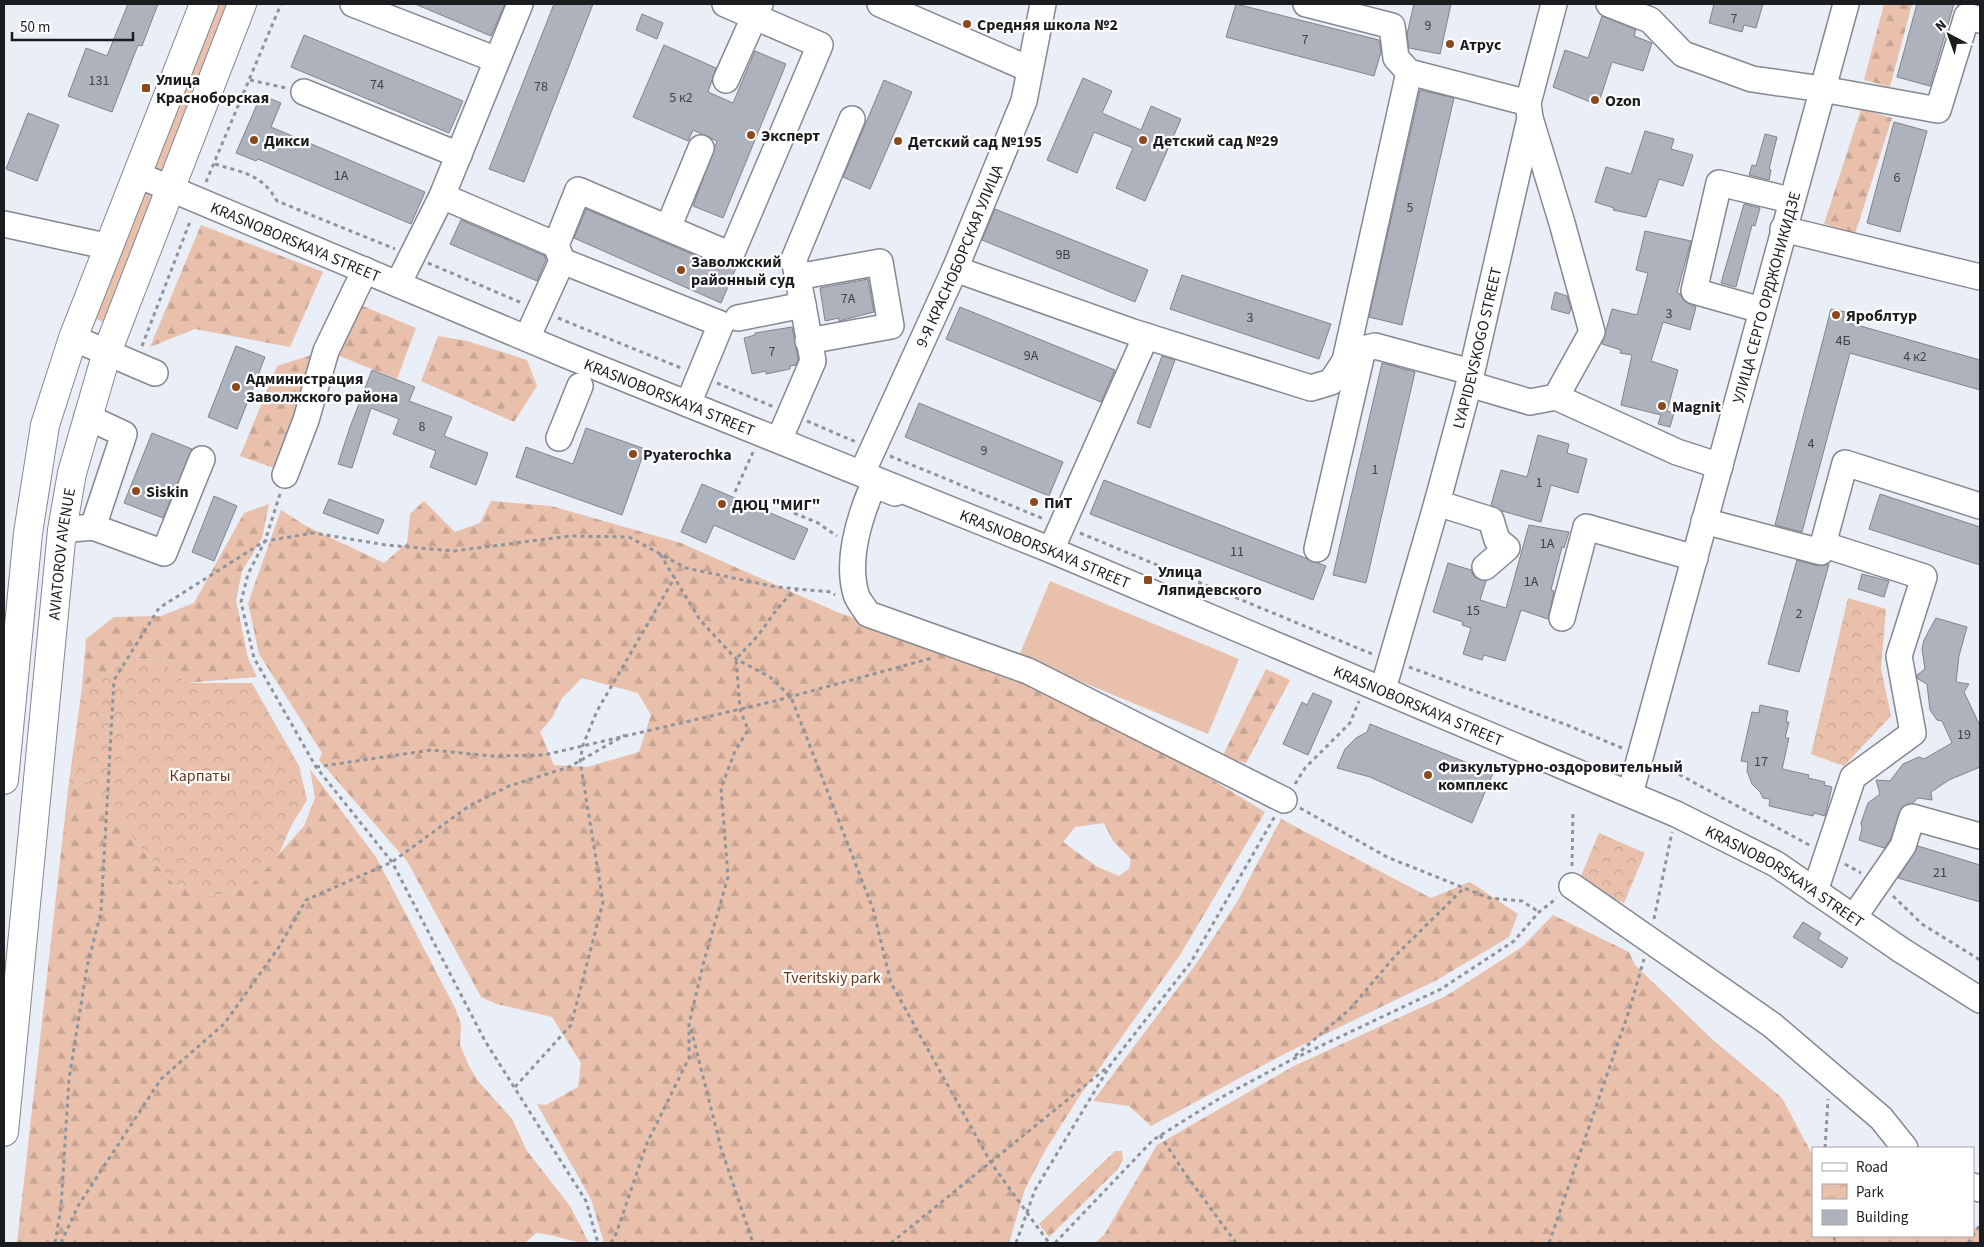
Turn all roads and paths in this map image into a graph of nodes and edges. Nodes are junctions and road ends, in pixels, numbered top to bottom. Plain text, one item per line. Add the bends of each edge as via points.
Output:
1 (204, 4) edge
2 (242, 4) edge
3 (281, 4) edge
4 (353, 4) edge
5 (520, 4) edge
6 (726, 4) edge
7 (880, 4) edge
8 (1043, 4) edge
9 (1306, 4) edge
10 (1554, 4) edge
11 (1609, 4) edge
12 (1846, 4) edge
13 (757, 10) edge
14 (1980, 20) edge
15 (497, 60) junction
16 (1029, 69) junction
17 (1409, 72) junction
18 (250, 80) junction
19 (726, 80) dead end
20 (1822, 89) junction
21 (304, 92) joint
22 (1529, 111) junction
23 (852, 119) dead end
24 (700, 148) dead end
25 (459, 155) junction
26 (215, 164) junction
27 (138, 174) junction
28 (171, 187) junction
29 (204, 187) dead end
30 (442, 196) junction
31 (1790, 200) junction
32 (192, 217) dead end
33 (4, 224) edge
34 (668, 228) junction
35 (1783, 228) junction
36 (110, 248) junction
37 (559, 253) junction
38 (411, 256) junction
39 (955, 269) junction
40 (365, 270) junction
41 (797, 277) junction
42 (1980, 277) edge
43 (398, 284) junction
44 (803, 306) junction
45 (540, 310) junction
46 (1761, 310) junction
47 (735, 313) junction
48 (1146, 336) junction
49 (73, 338) junction
50 (527, 338) junction
51 (808, 341) junction
52 (107, 352) junction
53 (1354, 355) junction
54 (145, 368) joint
55 (699, 376) junction
56 (1470, 378) junction
57 (580, 386) dead end
58 (1556, 397) junction
59 (688, 404) junction
60 (790, 414) junction
61 (87, 417) junction
62 (770, 437) junction
63 (559, 438) dead end
64 (873, 449) junction
65 (202, 459) dead end
66 (1720, 466) junction
67 (862, 473) junction
68 (285, 475) joint
69 (734, 492) dead end
70 (1437, 503) junction
71 (1980, 506) edge
72 (794, 513) dead end
73 (961, 514) junction
74 (1704, 521) junction
75 (1062, 526) junction
76 (93, 527) junction
77 (62, 530) junction
78 (839, 540) dead end
79 (266, 541) junction
80 (1822, 544) junction
81 (1317, 549) dead end
82 (1051, 550) junction
83 (660, 554) junction
84 (1695, 558) junction
85 (1485, 567) dead end
86 (675, 577) junction
87 (798, 590) junction
88 (838, 597) dead end
89 (1562, 618) dead end
90 (964, 649) junction
91 (736, 659) junction
92 (1392, 660) junction
93 (1383, 688) junction
94 (791, 697) junction
95 (1360, 698) dead end
96 (8, 701) edge
97 (740, 709) junction
98 (625, 735) junction
99 (583, 745) junction
100 (1642, 756) junction
101 (580, 761) junction
102 (316, 767) junction
103 (4, 780) edge
104 (1630, 794) junction
105 (1284, 800) junction
106 (1573, 811) dead end
107 (1676, 814) junction
108 (1980, 836) edge
109 (1827, 855) junction
110 (392, 862) junction
111 (1878, 883) junction
112 (1572, 886) junction
113 (1464, 888) junction
114 (1815, 891) junction
115 (1539, 912) junction
116 (1854, 917) junction
117 (1649, 939) junction
118 (1980, 960) edge
119 (1980, 1000) edge
120 (689, 1024) junction
121 (1291, 1060) junction
122 (1111, 1064) junction
123 (1830, 1074) junction
124 (514, 1087) junction
125 (4, 1132) edge
126 (1160, 1135) junction
127 (1825, 1147) edge
128 (1904, 1147) edge
129 (991, 1163) junction
130 (1027, 1213) junction
131 (55, 1243) edge
132 (61, 1243) edge
133 (598, 1243) edge
134 (611, 1243) edge
135 (753, 1243) edge
136 (891, 1243) edge
137 (1016, 1243) edge
138 (1049, 1243) edge
139 (1054, 1243) edge
140 (1236, 1243) edge
141 (1549, 1243) edge

1 - 27 main road
2 - 28 main road, AVIATOROV AVENUE
3 - 18 path
4 - 15 street
5 - 15 street
6 - 13 street
7 - 16 street
8 - 16 street, 9-Я КРАСНОБОРСКАЯ УЛИЦА
9 - 17 street via 1392,26 1396,58
10 - 22 street, LYAPIDEVSKOGO STREET
11 - 20 street via 1650,20 1683,54 1752,79
12 - 20 street, УЛИЦА СЕРГО ОРДЖОНИКИДЗЕ
13 - 19 street
13 - 34 street via 820,45 731,255
14 - 20 street via 1967,16 1938,110
15 - 25 street
16 - 39 street, 9-Я КРАСНОБОРСКАЯ УЛИЦА via 1024,101
17 - 22 street
17 - 53 street
18 - 21 path
18 - 26 path
20 - 31 street, УЛИЦА СЕРГО ОРДЖОНИКИДЗЕ
21 - 25 street
22 - 56 street, LYAPIDEVSKOGO STREET
22 - 58 street via 1592,332
23 - 41 street via 794,259
24 - 34 street
25 - 30 street
26 - 29 path
26 - 38 path via 256,177 268,186 277,201
27 - 28 street, KRASNOBORSKAYA STREET
27 - 36 main road
28 - 40 street, KRASNOBORSKAYA STREET
28 - 52 main road, AVIATOROV AVENUE
30 - 37 street
30 - 38 street
31 - 35 street, УЛИЦА СЕРГО ОРДЖОНИКИДЗЕ
31 - 46 street via 1719,183 1694,290
32 - 54 path
33 - 36 street
34 - 37 street via 578,190
35 - 42 street
35 - 46 street, УЛИЦА СЕРГО ОРДЖОНИКИДЗЕ
36 - 49 main road
37 - 45 street
37 - 47 street
38 - 43 street
38 - 45 path
39 - 48 street
39 - 64 street, 9-Я КРАСНОБОРСКАЯ УЛИЦА
40 - 43 street, KRASNOBORSKAYA STREET
40 - 68 street via 326,351 306,420
41 - 44 street
41 - 51 street via 880,262 885,289 891,326
43 - 50 street, KRASNOBORSKAYA STREET
44 - 47 street
44 - 51 street
45 - 50 street
45 - 55 path
46 - 66 street, УЛИЦА СЕРГО ОРДЖОНИКИДЗЕ
47 - 55 street
48 - 53 street via 1311,388 1331,382
48 - 75 street
49 - 52 street
49 - 96 main road via 45,425
50 - 59 street, KRASNOBORSKAYA STREET
51 - 60 street via 813,361
52 - 54 street
52 - 61 main road, AVIATOROV AVENUE
53 - 56 street via 1375,346
53 - 81 street
55 - 59 street
55 - 60 path
56 - 58 street via 1530,402
56 - 70 street, LYAPIDEVSKOGO STREET
57 - 63 street
58 - 66 street via 1677,452
59 - 62 street, KRASNOBORSKAYA STREET
60 - 62 street
60 - 64 path
61 - 76 street via 124,434
61 - 77 main road, AVIATOROV AVENUE via 72,473
62 - 67 street, KRASNOBORSKAYA STREET
62 - 69 path
64 - 67 street, 9-Я КРАСНОБОРСКАЯ УЛИЦА
64 - 75 path
65 - 76 street via 164,553
66 - 74 street, УЛИЦА СЕРГО ОРДЖОНИКИДЗЕ
67 - 73 street, KRASNOBORSKAYA STREET
68 - 79 path
70 - 85 street via 1491,520 1497,540 1507,548
70 - 92 street, LYAPIDEVSKOGO STREET
71 - 80 street via 1845,463
72 - 78 path via 818,523 836,534
73 - 82 street, KRASNOBORSKAYA STREET
73 - 90 street via 949,516 877,486 872,488 855,543 852,575 856,595 868,614
74 - 80 street via 1821,552
74 - 84 street, УЛИЦА СЕРГО ОРДЖОНИКИДЗЕ
75 - 82 street
75 - 92 path
76 - 77 street
77 - 125 main road, AVIATOROV AVENUE
79 - 83 path via 314,533 386,545 454,551 570,536 629,537
79 - 102 path via 248,574 241,602 254,658
79 - 131 path via 159,608 114,680 101,912 87,967 69,1079 61,1207
80 - 109 street via 1924,577 1899,656 1913,733 1853,777
82 - 93 street, KRASNOBORSKAYA STREET
83 - 86 path
83 - 87 path via 686,568
84 - 89 street via 1586,527
84 - 100 street, УЛИЦА СЕРГО ОРДЖОНИКИДЗЕ
86 - 91 path via 700,620
86 - 99 path via 597,711
87 - 88 path via 830,592
87 - 91 path via 779,606
90 - 94 path
90 - 105 street via 1028,671
91 - 94 path via 770,677
91 - 97 path
92 - 93 street, LYAPIDEVSKOGO STREET
92 - 100 path
93 - 104 street, KRASNOBORSKAYA STREET
94 - 97 path
94 - 129 path via 873,909 890,983
95 - 105 path via 1350,723 1305,768
96 - 103 main road
97 - 98 path
97 - 120 path via 748,730 735,751 721,788 728,877
98 - 99 path
98 - 101 path
99 - 101 path
99 - 102 path via 544,755 492,756 431,750
100 - 104 street, УЛИЦА СЕРГО ОРДЖОНИКИДЗЕ
100 - 109 path
101 - 110 path via 510,786 468,806
101 - 124 path via 603,902 571,1025
102 - 110 path
104 - 107 street, KRASNOBORSKAYA STREET
105 - 113 path via 1387,857
105 - 122 path via 1191,962
106 - 112 path
107 - 114 street, KRASNOBORSKAYA STREET via 1776,864
107 - 117 path
108 - 111 street via 1912,817 1903,846
109 - 111 path
109 - 114 street
110 - 124 path via 485,1041
110 - 132 path via 306,900 279,947 224,1024 161,1079 78,1206
111 - 116 street
111 - 118 path via 1922,924
112 - 115 path
112 - 117 street
113 - 115 path via 1489,898 1522,901
113 - 121 path via 1396,955 1350,1009
114 - 116 street, KRASNOBORSKAYA STREET
115 - 121 path via 1514,941 1441,989
116 - 119 street, KRASNOBORSKAYA STREET
117 - 123 street via 1772,1025
117 - 141 path via 1629,1012
120 - 134 path via 689,1058 647,1143
120 - 135 path via 721,1148
121 - 126 path
122 - 129 path
122 - 130 path via 1035,1190
123 - 127 path
123 - 128 street via 1881,1118
124 - 133 path via 586,1201
126 - 139 path
126 - 140 path
129 - 130 path
129 - 136 path
130 - 137 path
130 - 138 path

